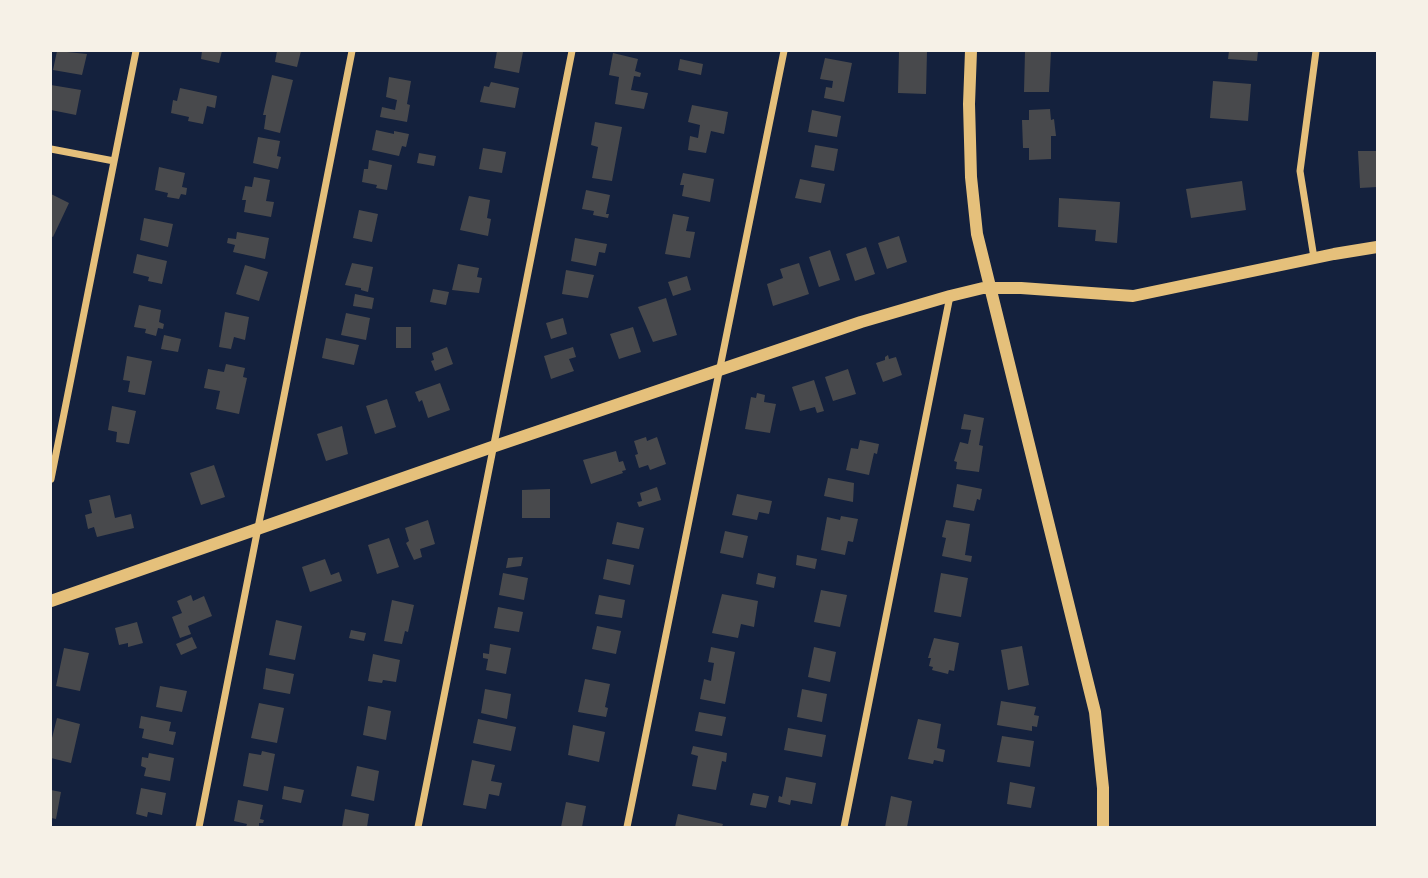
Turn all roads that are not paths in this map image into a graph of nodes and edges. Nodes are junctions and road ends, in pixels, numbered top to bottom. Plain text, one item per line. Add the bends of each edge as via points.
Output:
1 (136, 51) edge
2 (352, 51) edge
3 (572, 51) edge
4 (784, 51) edge
5 (971, 51) edge
6 (1316, 51) edge
7 (51, 149) edge
8 (114, 161) junction
9 (1377, 247) edge
10 (1314, 258) junction
11 (989, 288) junction
12 (950, 296) junction
13 (720, 370) junction
14 (495, 446) junction
15 (51, 478) edge
16 (257, 530) junction
17 (51, 601) edge
18 (199, 827) edge
19 (418, 827) edge
20 (627, 827) edge
21 (844, 827) edge
22 (1103, 827) edge

1 - 8 street
2 - 16 street
3 - 14 street
4 - 13 street
5 - 11 street via 971,177
6 - 10 street via 1300,171
7 - 8 street
8 - 15 street
9 - 10 street
10 - 11 street via 1133,296
11 - 12 street
11 - 22 street via 1095,712 1104,788
12 - 13 street
12 - 21 street
13 - 14 street
13 - 20 street
14 - 16 street
14 - 19 street
16 - 17 street
16 - 18 street

